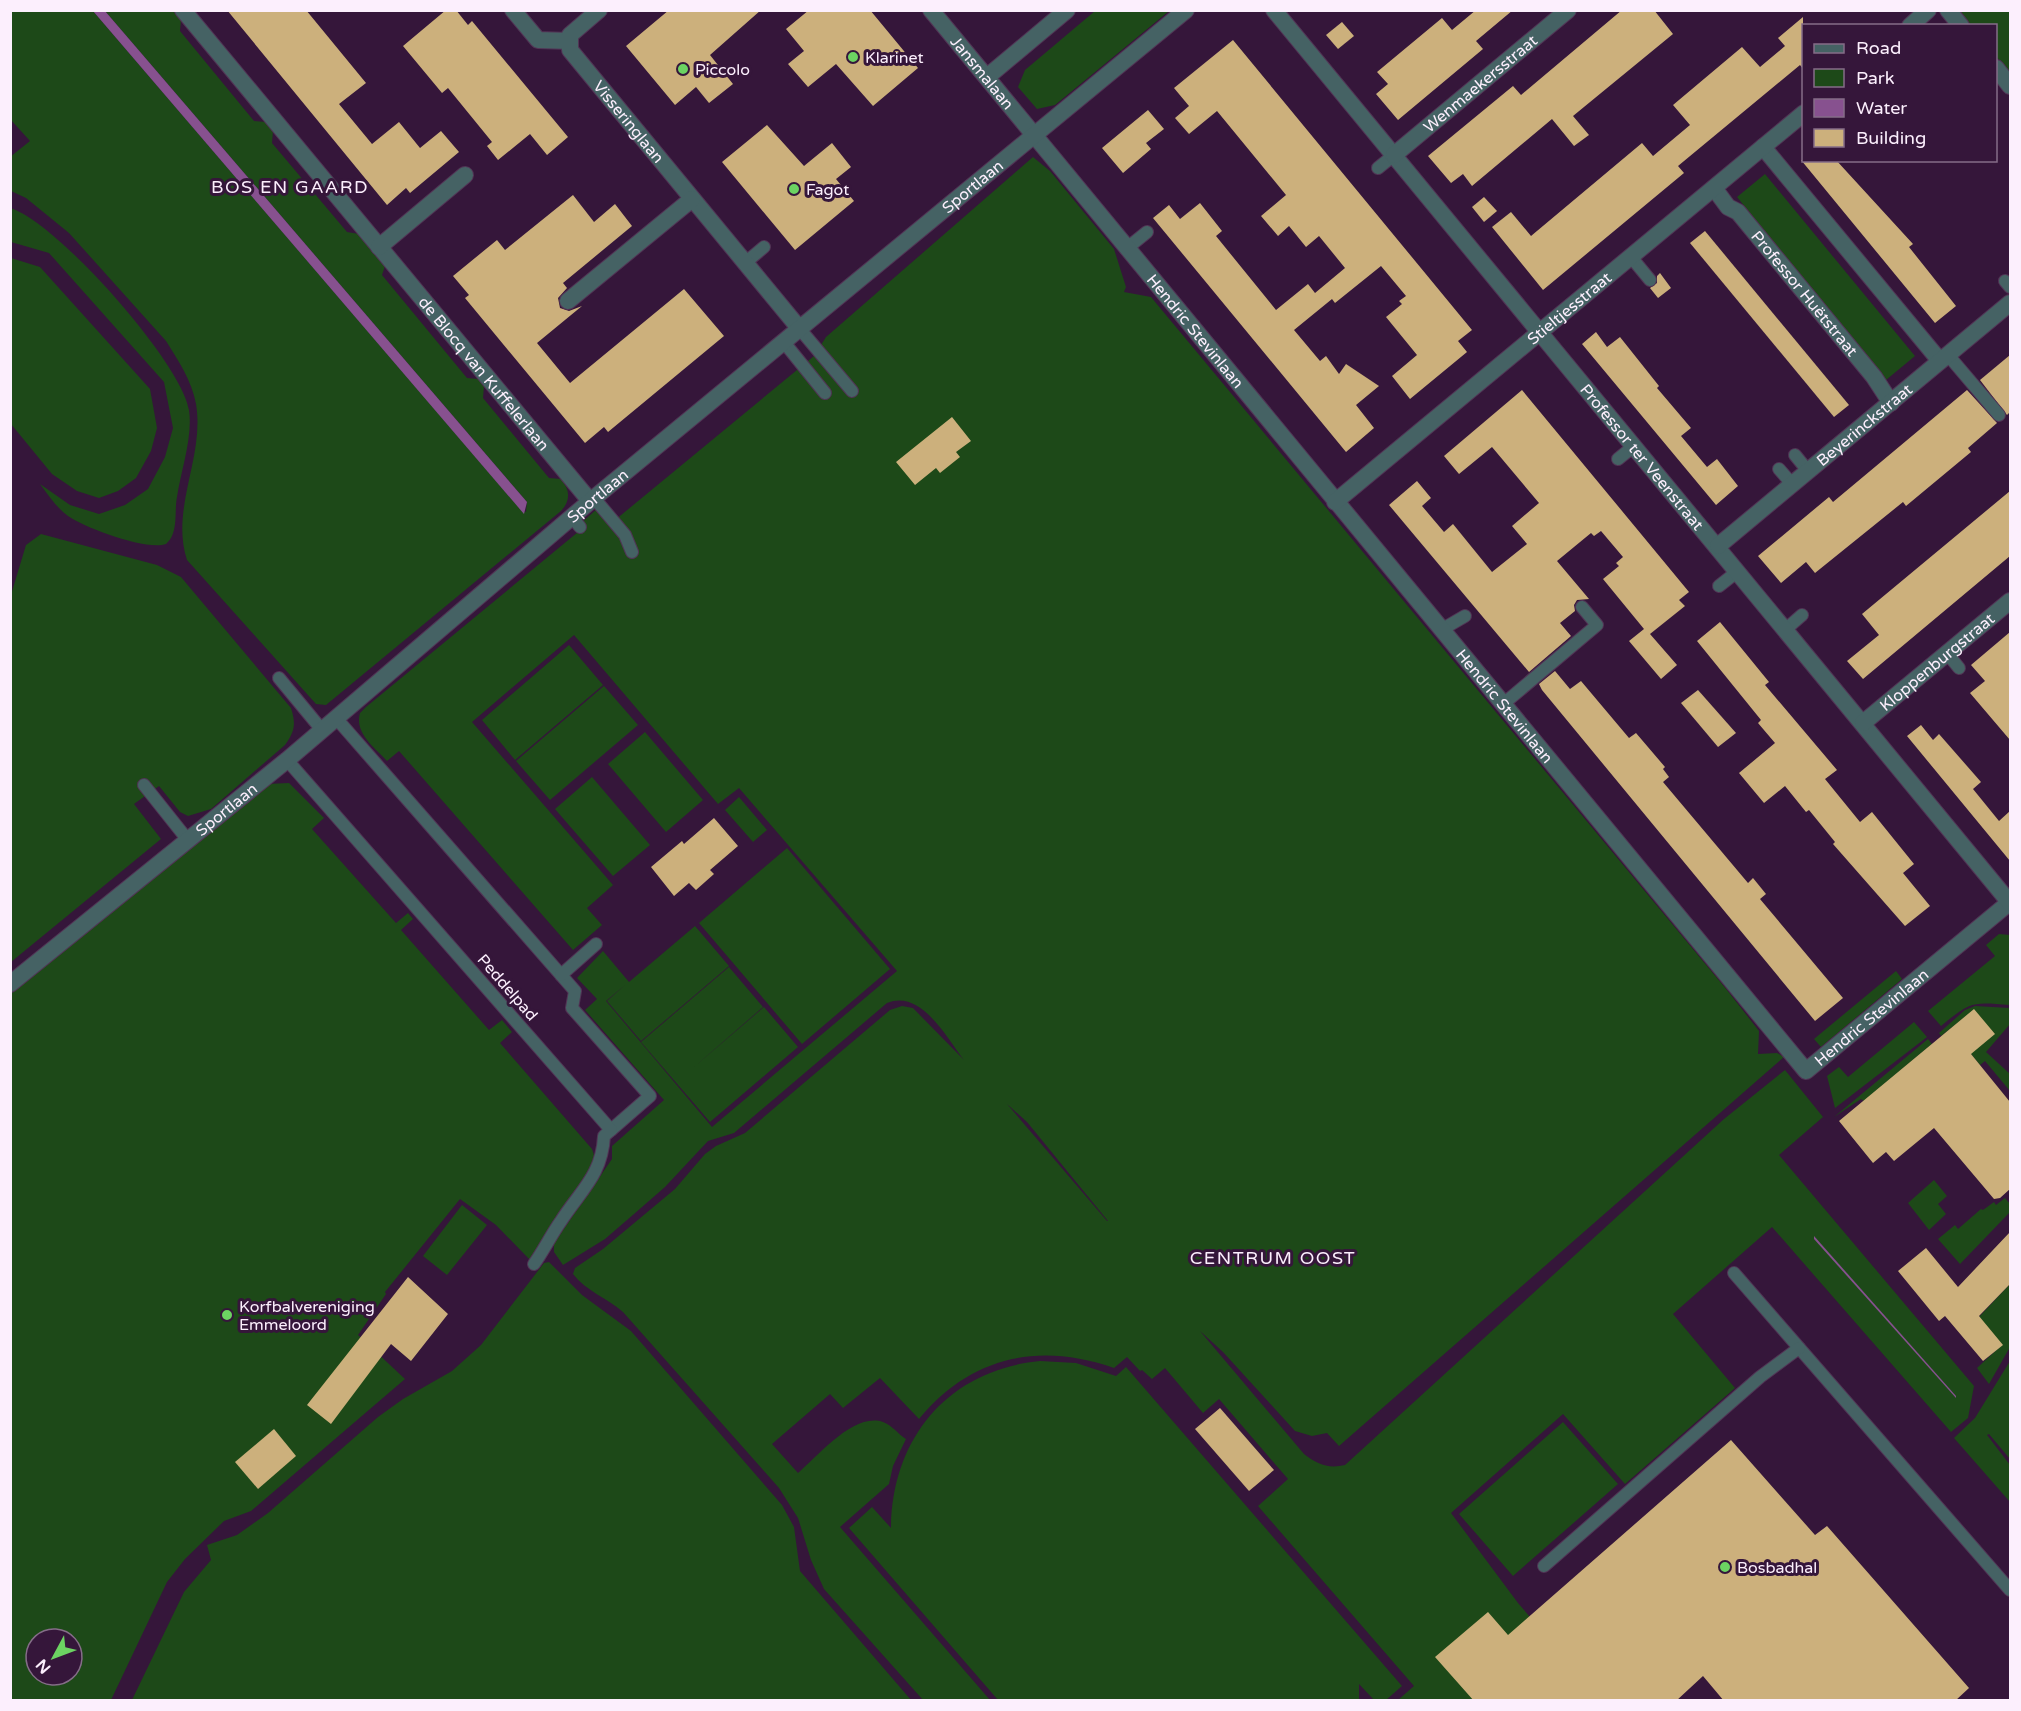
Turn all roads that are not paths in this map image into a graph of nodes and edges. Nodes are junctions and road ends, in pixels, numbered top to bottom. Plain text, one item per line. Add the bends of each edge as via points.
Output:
1 (183, 10) edge
2 (513, 10) edge
3 (600, 10) edge
4 (931, 10) edge
5 (1067, 10) edge
6 (1186, 10) edge
7 (1274, 10) edge
8 (1568, 10) edge
9 (1928, 10) edge
10 (1948, 10) edge
11 (1912, 24) edge
12 (1959, 24) edge
13 (570, 41) junction
14 (1997, 70) edge
15 (987, 78) junction
16 (2010, 86) edge
17 (1802, 114) edge
18 (1033, 136) junction
19 (1763, 147) junction
20 (1394, 156) junction
21 (1378, 168) dead end
22 (465, 175) dead end
23 (1713, 188) junction
24 (692, 199) junction
25 (1147, 232) dead end
26 (764, 247) dead end
27 (379, 248) junction
28 (1126, 249) junction
29 (1631, 257) junction
30 (745, 263) junction
31 (1650, 280) dead end
32 (568, 301) dead end
33 (2010, 303) edge
34 (799, 328) junction
35 (1540, 332) junction
36 (783, 341) junction
37 (1944, 358) junction
38 (852, 391) dead end
39 (825, 393) dead end
40 (1891, 403) junction
41 (1999, 415) dead end
42 (1634, 446) junction
43 (1795, 455) dead end
44 (1618, 459) dead end
45 (1779, 468) dead end
46 (1808, 471) junction
47 (1792, 484) junction
48 (592, 500) junction
49 (1335, 502) junction
50 (1718, 546) junction
51 (632, 552) dead end
52 (1738, 571) junction
53 (1719, 586) dead end
54 (2010, 601) edge
55 (1582, 607) dead end
56 (1462, 613) dead end
57 (1802, 615) dead end
58 (1444, 627) junction
59 (1786, 629) junction
60 (1947, 653) junction
61 (1959, 668) dead end
62 (279, 678) dead end
63 (1502, 705) junction
64 (336, 718) junction
65 (1863, 723) junction
66 (322, 730) junction
67 (287, 760) junction
68 (144, 785) dead end
69 (187, 839) junction
70 (2010, 902) edge
71 (596, 944) dead end
72 (561, 975) junction
73 (10, 984) edge
74 (611, 1130) junction
75 (534, 1264) dead end
76 (1734, 1273) dead end
77 (1800, 1348) junction
78 (1544, 1566) dead end
79 (2010, 1590) edge

1 - 27 street, de Blocq van Kuffelerlaan
2 - 13 street via 538,40
3 - 13 street via 570,35
4 - 15 street, Jansmalaan
5 - 15 street
6 - 18 street, Sportlaan
7 - 20 street, Professor ter Veenstraat
8 - 20 street, Wenmaekersstraat
9 - 11 street
10 - 12 street
13 - 24 street, Visseringlaan via 570,50
14 - 16 street
15 - 18 street, Jansmalaan
17 - 19 street, Stieltjesstraat
18 - 28 street, Hendric Stevinlaan
18 - 34 street, Sportlaan
19 - 23 street, Stieltjesstraat
19 - 37 street
20 - 21 lane
20 - 35 street, Professor ter Veenstraat
22 - 27 street
23 - 29 street, Stieltjesstraat
23 - 40 street, Professor Huëtstraat via 1728,207 1738,212
24 - 30 street, Visseringlaan
24 - 32 street
25 - 28 lane
26 - 30 lane
27 - 48 street, de Blocq van Kuffelerlaan
28 - 49 street, Hendric Stevinlaan
29 - 31 lane
29 - 35 street, Stieltjesstraat
30 - 34 street, Visseringlaan
33 - 37 street, Beyerinckstraat
34 - 36 street, Sportlaan
34 - 38 lane
35 - 42 street, Professor ter Veenstraat
35 - 49 street, Stieltjesstraat
36 - 39 lane
36 - 48 street, Sportlaan
37 - 40 street, Beyerinckstraat
37 - 41 lane
40 - 46 street, Beyerinckstraat
42 - 44 lane
42 - 50 street, Professor ter Veenstraat
43 - 46 lane
45 - 47 lane
46 - 47 street, Beyerinckstraat
47 - 50 street, Beyerinckstraat
48 - 51 lane via 625,535
48 - 64 street, Sportlaan via 576,522
49 - 58 street, Hendric Stevinlaan
50 - 52 street, Professor ter Veenstraat
52 - 53 lane
52 - 59 street, Professor ter Veenstraat
54 - 60 street, Kloppenburgstraat
55 - 63 lane via 1597,626
56 - 58 lane
57 - 59 lane
58 - 63 street, Hendric Stevinlaan
59 - 65 street, Professor ter Veenstraat
60 - 61 lane
60 - 65 street, Kloppenburgstraat
62 - 66 lane
63 - 70 street, Hendric Stevinlaan via 1806,1071
64 - 66 street, Sportlaan
64 - 72 lane
65 - 70 street, Professor ter Veenstraat
66 - 67 street, Sportlaan
67 - 69 street, Sportlaan
67 - 74 lane, Peddelpad
68 - 69 lane
69 - 73 street, Sportlaan
71 - 72 lane
72 - 74 lane via 575,991 572,1008 650,1096
74 - 75 lane via 604,1136 598,1167
76 - 77 lane
77 - 78 lane via 1760,1377
77 - 79 lane

